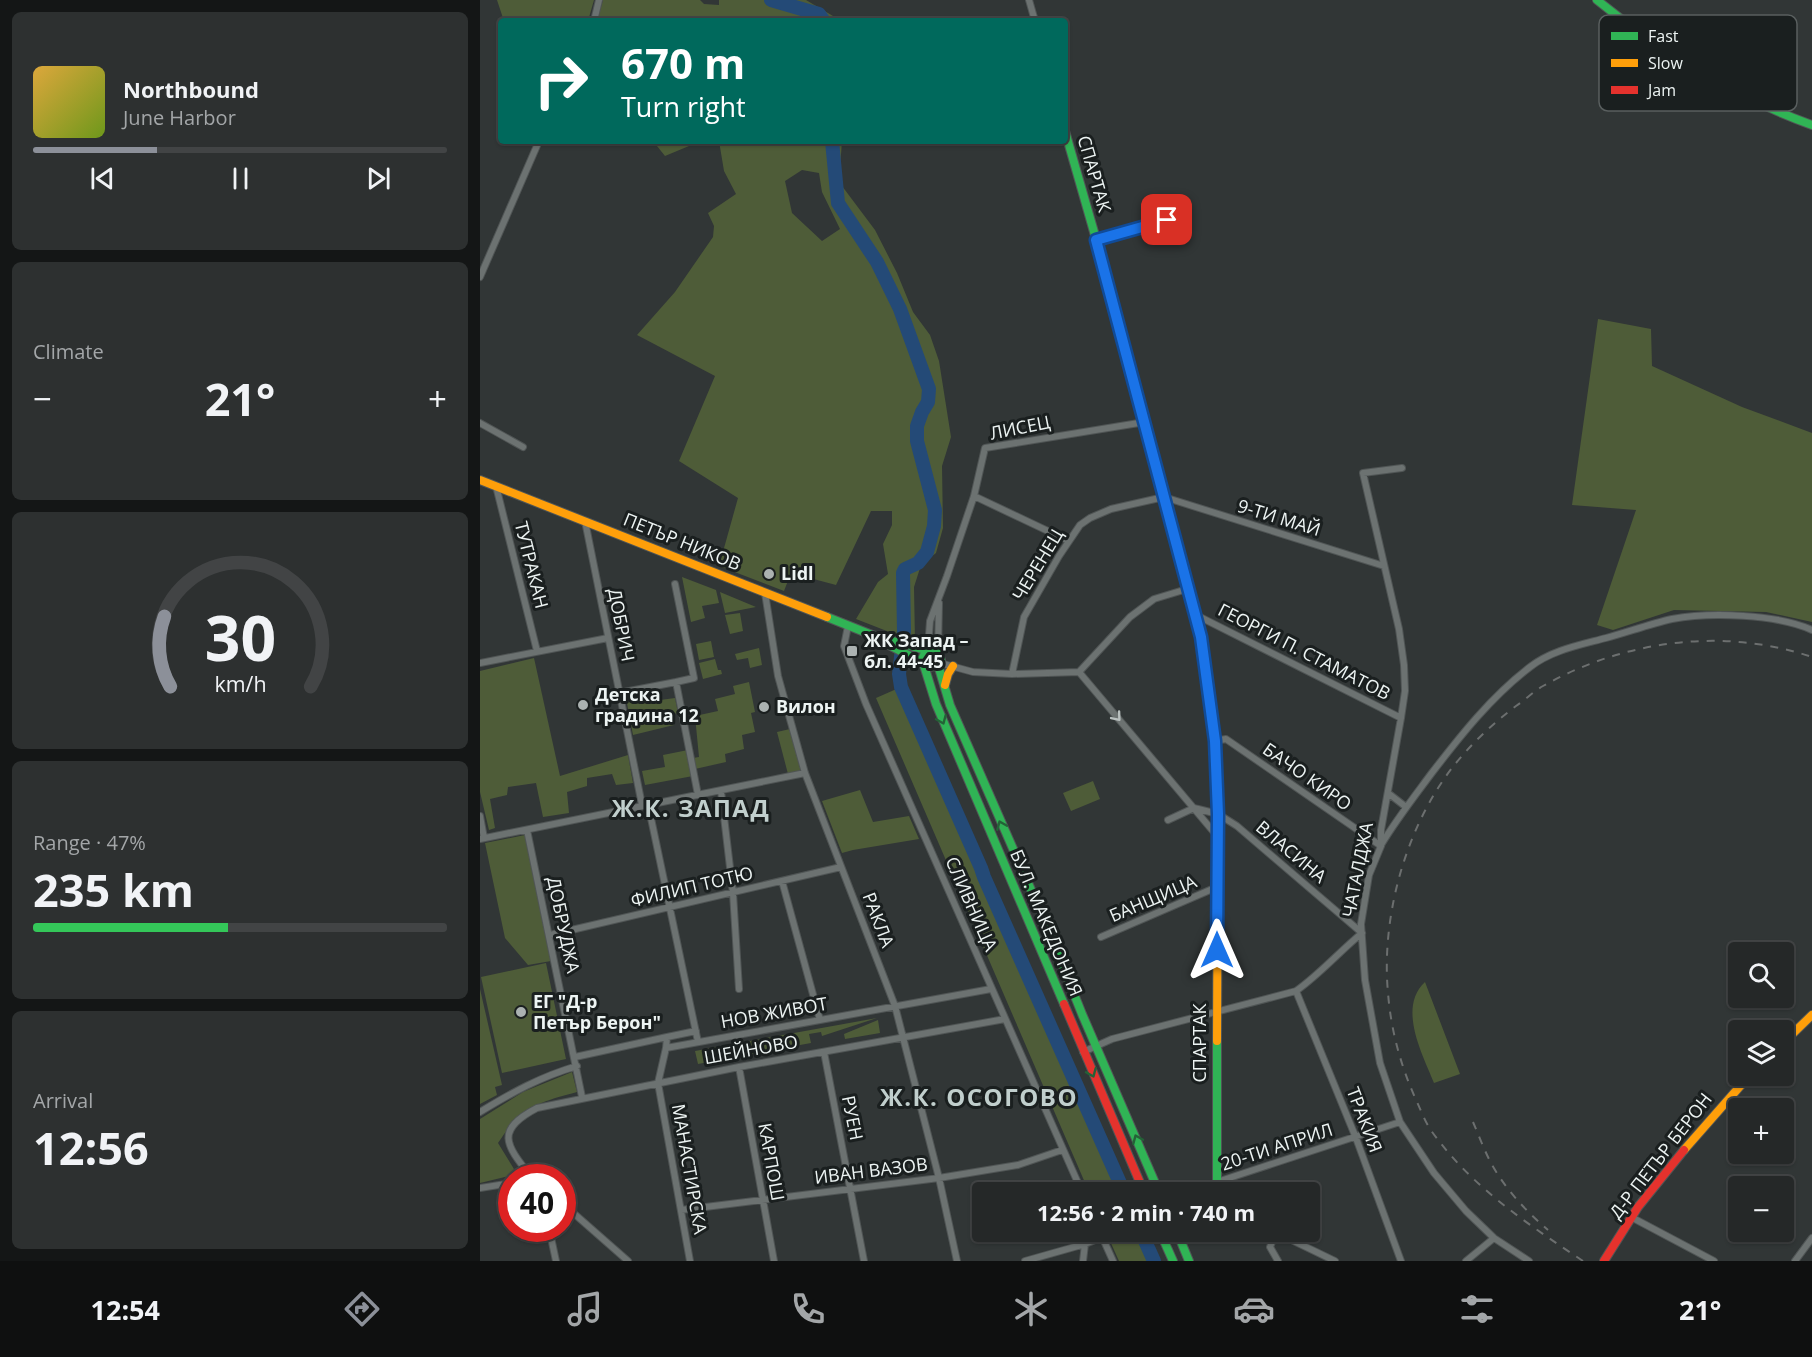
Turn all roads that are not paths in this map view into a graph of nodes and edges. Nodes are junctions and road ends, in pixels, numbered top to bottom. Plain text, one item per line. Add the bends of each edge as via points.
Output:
1 (599, 0) edge
2 (1029, 0) edge
3 (1597, 0) edge
4 (1615, 15) edge
5 (595, 18) edge
6 (1034, 18) edge
7 (1773, 111) edge
8 (1812, 125) edge
9 (1068, 142) edge
10 (538, 144) edge
11 (1167, 220) dead end
12 (1096, 240) junction
13 (480, 277) edge
14 (1145, 422) junction
15 (480, 423) edge
16 (523, 447) dead end
17 (1402, 468) dead end
18 (480, 480) edge
19 (496, 486) junction
20 (974, 496) junction
21 (1164, 497) junction
22 (585, 521) junction
23 (1069, 541) junction
24 (1384, 566) junction
25 (675, 584) dead end
26 (1187, 589) junction
27 (765, 593) junction
28 (939, 600) junction
29 (1194, 613) junction
30 (848, 626) junction
31 (1812, 630) edge
32 (608, 638) junction
33 (909, 650) junction
34 (926, 650) junction
35 (537, 651) junction
36 (939, 658) junction
37 (480, 663) edge
38 (923, 663) junction
39 (954, 666) junction
40 (1079, 672) junction
41 (1012, 674) junction
42 (676, 682) junction
43 (945, 688) junction
44 (619, 693) junction
45 (1401, 718) junction
46 (1215, 741) junction
47 (805, 773) junction
48 (722, 791) junction
49 (1388, 793) junction
50 (698, 795) junction
51 (645, 804) junction
52 (1194, 807) junction
53 (1406, 807) junction
54 (1218, 814) junction
55 (480, 816) edge
56 (1168, 820) dead end
57 (527, 830) junction
58 (1218, 837) junction
59 (482, 838) edge
60 (1381, 846) junction
61 (841, 867) junction
62 (782, 881) junction
63 (1217, 887) junction
64 (733, 893) junction
65 (670, 908) junction
66 (1362, 933) junction
67 (550, 935) junction
68 (1101, 937) dead end
69 (739, 989) dead end
70 (991, 989) junction
71 (1296, 992) junction
72 (895, 1006) junction
73 (1217, 1013) junction
74 (1812, 1015) edge
75 (1005, 1019) junction
76 (820, 1020) junction
77 (696, 1031) junction
78 (1794, 1032) edge
79 (667, 1037) junction
80 (903, 1038) junction
81 (698, 1042) junction
82 (1096, 1046) junction
83 (666, 1048) junction
84 (824, 1052) junction
85 (1083, 1052) junction
86 (574, 1057) junction
87 (577, 1066) junction
88 (739, 1067) junction
89 (658, 1083) junction
90 (1740, 1086) edge
91 (582, 1097) junction
92 (480, 1112) edge
93 (1400, 1122) junction
94 (1356, 1138) junction
95 (1062, 1150) junction
96 (521, 1164) edge
97 (939, 1178) junction
98 (1077, 1182) edge
99 (1140, 1182) edge
100 (1156, 1182) edge
101 (1217, 1182) joint
102 (498, 1185) edge
103 (480, 1188) edge
104 (850, 1189) junction
105 (762, 1200) junction
106 (681, 1210) junction
107 (576, 1215) edge
108 (1631, 1217) junction
109 (1494, 1238) junction
110 (1812, 1238) edge
111 (552, 1242) edge
112 (1087, 1242) edge
113 (1105, 1242) edge
114 (1165, 1242) edge
115 (1181, 1242) edge
116 (1272, 1242) edge
117 (1296, 1242) edge
118 (1084, 1244) junction
119 (556, 1261) edge
120 (628, 1261) edge
121 (690, 1261) edge
122 (774, 1261) edge
123 (864, 1261) edge
124 (957, 1261) edge
125 (1025, 1261) edge
126 (1083, 1261) edge
127 (1113, 1261) edge
128 (1173, 1261) edge
129 (1190, 1261) edge
130 (1278, 1261) edge
131 (1335, 1261) edge
132 (1401, 1261) edge
133 (1466, 1261) edge
134 (1529, 1261) edge
135 (1604, 1261) edge
136 (1714, 1261) edge
137 (1795, 1261) edge

1 - 5 street
2 - 6 street
3 - 4 street
7 - 8 street
9 - 12 street, СПАРТАК
10 - 13 street
11 - 12 street
12 - 14 street, СПАРТАК
14 - 20 street, ЛИСЕЦ via 985,448
14 - 21 street, СПАРТАК
15 - 16 street
17 - 24 street, ЧАТАЛДЖА via 1363,473
18 - 19 street, ПЕТЪР НИКОВ
19 - 22 street, ПЕТЪР НИКОВ
19 - 35 street, ТУТРАКАН
20 - 23 street
20 - 28 street, ЛИСЕЦ
21 - 23 street, ЧЕРЕНЕЦ via 1112,508 1090,518
21 - 24 street, 9-ТИ МАЙ
21 - 26 street, СПАРТАК
22 - 27 street, ПЕТЪР НИКОВ
22 - 32 street, ДОБРИЧ
23 - 41 street, ЧЕРЕНЕЦ via 1024,617
24 - 45 street, ЧАТАЛДЖА via 1404,665
25 - 42 street via 694,678
26 - 29 street, СПАРТАК
26 - 40 street via 1154,599 1130,618
27 - 30 street, ПЕТЪР НИКОВ
27 - 47 street, РАКЛА via 778,676
28 - 34 street, ЛИСЕЦ via 930,621
28 - 36 street, ЛИСЕЦ
29 - 45 street, ГЕОРГИ П. СТАМАТОВ
29 - 46 street, СПАРТАК via 1201,637
30 - 33 street, ПЕТЪР НИКОВ
30 - 70 street, СЛИВНИЦА via 844,646 866,704
31 - 53 street via 1756,617 1672,619 1555,652 1531,666 1495,697
32 - 35 street
32 - 44 street, ДОБРИЧ
33 - 34 street
33 - 38 street
34 - 36 street via 933,648
34 - 38 street
35 - 37 street
36 - 38 street via 929,667
36 - 39 street
36 - 43 street, БУЛ. МАКЕДОНИЯ
38 -> 85 street, БУЛ. МАКЕДОНИЯ via 936,704
39 - 41 street via 973,672
39 - 43 street
40 - 41 street
40 -> 52 street
42 - 44 street
42 - 50 street
82 -> 43 street, БУЛ. МАКЕДОНИЯ
44 - 51 street, ДОБРИЧ
45 - 49 street, ЧАТАЛДЖА
46 - 54 street, СПАРТАК
46 - 60 street, БАЧО КИРО via 1226,739
47 - 48 street
47 - 61 street, РАКЛА
48 - 50 street
48 - 64 street
49 - 53 street
49 - 60 street, ЧАТАЛДЖА
50 - 51 street
51 - 57 street
51 - 65 street, ДОБРИЧ
52 - 54 street, ВЛАСИНА
52 - 56 street
52 - 58 street
53 - 60 street
54 - 58 street, СПАРТАК
54 - 66 street, ВЛАСИНА
55 - 59 street
57 - 59 street
57 - 67 street, ДОБРУДЖА
58 - 63 street, СПАРТАК
60 - 66 street, ЧАТАЛДЖА via 1369,875
61 - 62 street, ФИЛИП ТОТЮ
61 - 72 street, РАКЛА
62 - 64 street, ФИЛИП ТОТЮ
62 - 76 street
63 - 68 street, БАНЩИЦА
63 - 73 street, СПАРТАК
64 - 65 street, ФИЛИП ТОТЮ
64 - 69 street
65 - 67 street, ФИЛИП ТОТЮ
65 - 77 street, ДОБРИЧ
66 - 71 street
66 - 93 street, ЧАТАЛДЖА via 1365,980 1380,1063
67 - 86 street, ДОБРУДЖА
70 - 72 street, НОВ ЖИВОТ
70 - 75 street, СЛИВНИЦА
71 - 73 street
71 - 94 street, ТРАКИЯ
72 - 76 street, НОВ ЖИВОТ
72 - 80 street, РАКЛА
73 - 82 street
73 - 101 street, СПАРТАК
74 - 78 street
75 - 80 street, ШЕЙНОВО
75 - 95 street, СЛИВНИЦА
76 - 81 street, НОВ ЖИВОТ
77 - 79 street
77 - 81 street, ДОБРИЧ
79 - 83 street
79 - 86 street
80 - 84 street, ШЕЙНОВО
80 - 97 street, РАКЛА
81 - 83 street, НОВ ЖИВОТ
82 - 85 street
100 -> 82 street, БУЛ. МАКЕДОНИЯ
83 - 89 street
84 - 88 street, ШЕЙНОВО
84 - 104 street, РУЕН
85 -> 99 street, БУЛ. МАКЕДОНИЯ
86 - 87 street, ДОБРУДЖА
87 - 91 street, ДОБРУДЖА
87 - 92 street via 546,1075
88 - 89 street, ШЕЙНОВО
88 - 105 street, КАРПОШ
89 - 91 street, ШЕЙНОВО
89 - 106 street, МАНАСТИРСКА
90 - 108 street, Д-Р ПЕТЪР БЕРОН via 1697,1132
91 - 96 street, ШЕЙНОВО via 537,1108 511,1128 510,1149
93 - 94 street, 20-ТИ АПРИЛ
93 - 109 street, ЧАТАЛДЖА via 1434,1173
94 - 101 street, 20-ТИ АПРИЛ
94 - 132 street, ТРАКИЯ
95 - 97 street, ИВАН ВАЗОВ via 1023,1164
95 - 98 street, СЛИВНИЦА
97 - 104 street, ИВАН ВАЗОВ
97 - 124 street, РАКЛА
102 - 103 street
104 - 105 street, ИВАН ВАЗОВ
104 - 123 street, РУЕН
105 - 106 street, ИВАН ВАЗОВ
105 - 122 street, КАРПОШ
106 - 121 street, МАНАСТИРСКА
107 - 120 street
108 - 135 street, Д-Р ПЕТЪР БЕРОН
108 - 136 street
109 - 133 street
109 - 134 street, ЧАТАЛДЖА
110 - 137 street
111 - 119 street
112 - 118 street
113 - 127 street
114 - 128 street
115 - 129 street
116 - 130 street via 1270,1247
117 - 131 street
118 - 125 street
118 - 126 street

